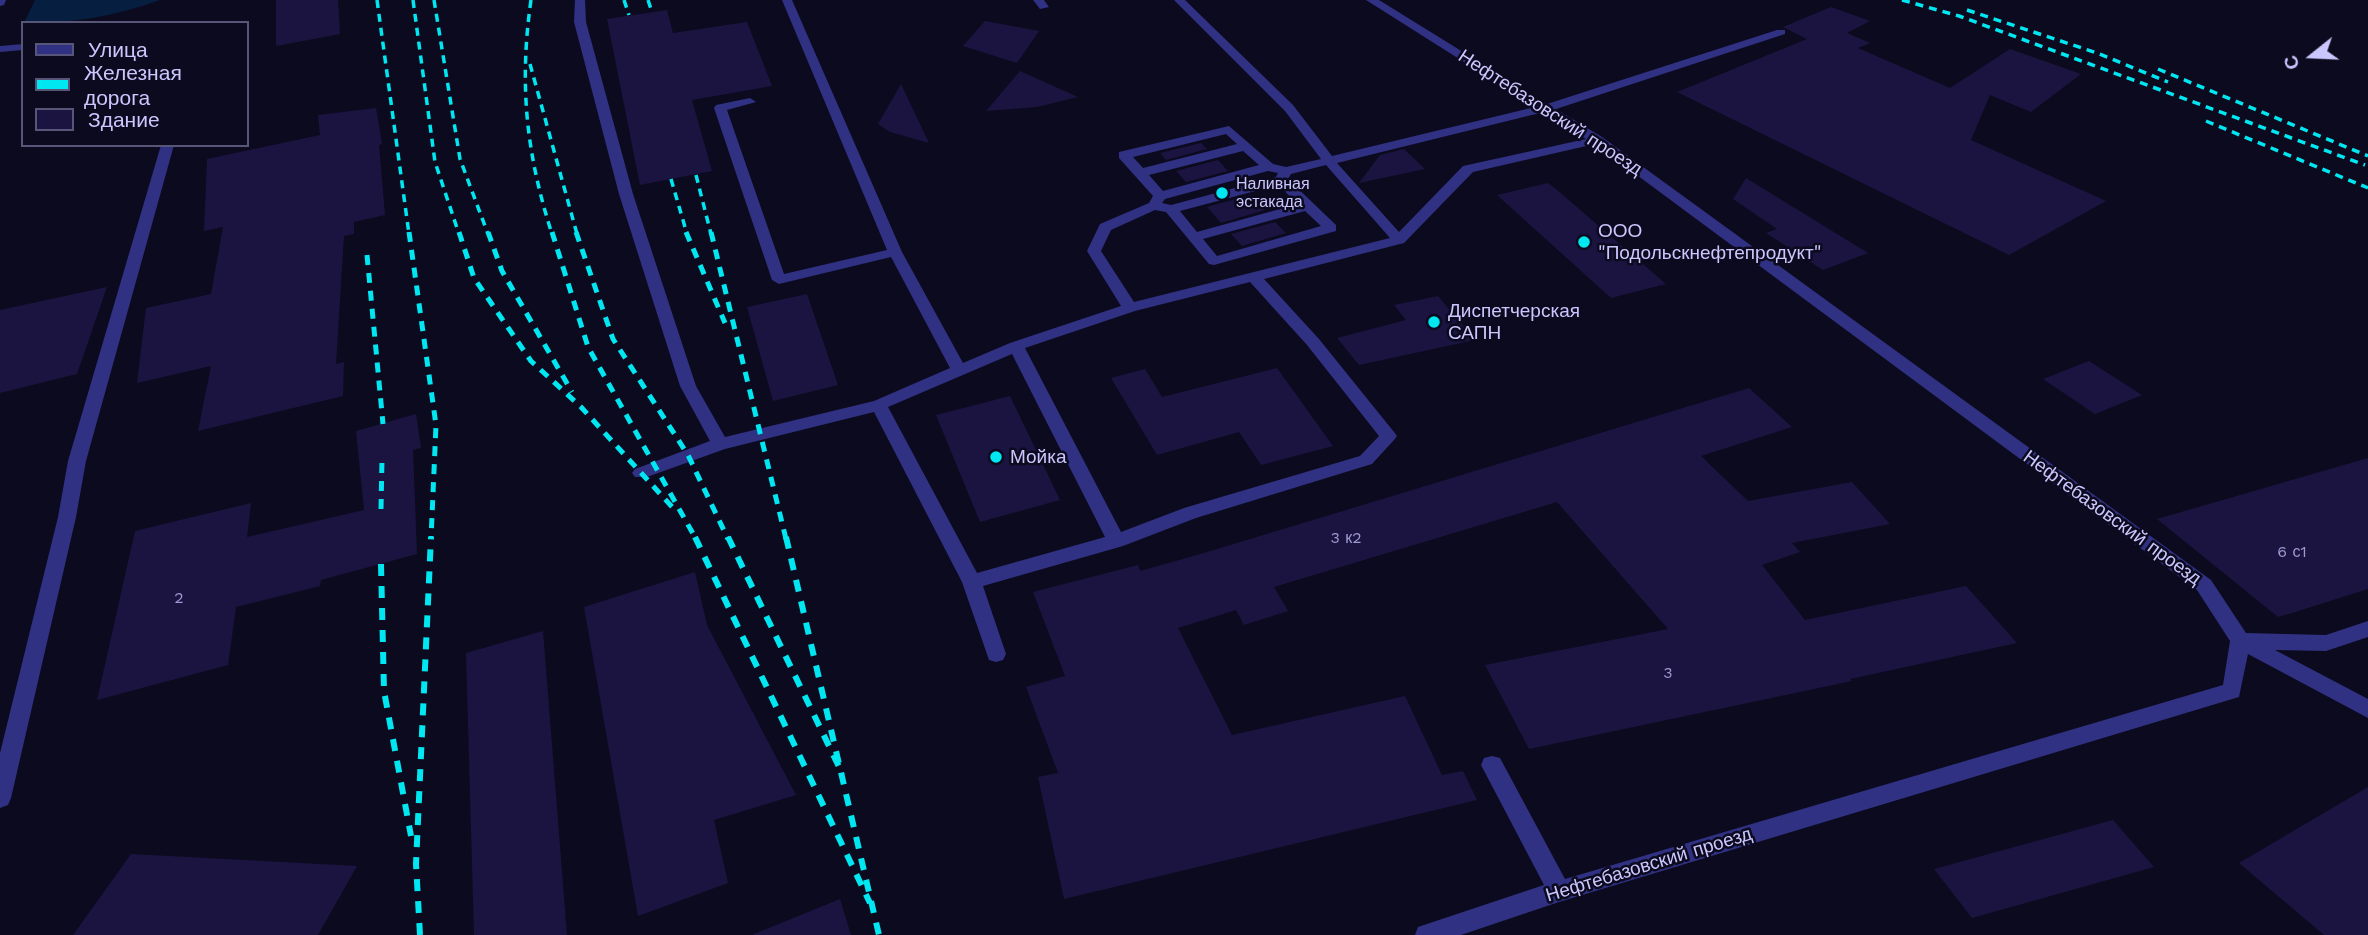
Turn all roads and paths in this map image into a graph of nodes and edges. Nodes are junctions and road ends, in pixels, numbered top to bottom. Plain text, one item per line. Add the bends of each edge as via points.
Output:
1 (580, 0) edge
2 (787, 0) edge
3 (1179, 0) edge
4 (1371, 0) edge
5 (1781, 32) dead end
6 (21, 47) edge
7 (0, 49) edge
8 (750, 102) dead end
9 (1547, 108) junction
10 (1597, 140) junction
11 (1246, 146) junction
12 (167, 147) edge
13 (1329, 161) junction
14 (1268, 167) junction
15 (1140, 173) junction
16 (1283, 175) junction
17 (1157, 201) junction
18 (1308, 205) junction
19 (1171, 209) junction
20 (1194, 237) junction
21 (1399, 240) junction
22 (895, 251) junction
23 (1254, 277) junction
24 (1130, 308) junction
25 (1016, 346) junction
26 (959, 370) junction
27 (879, 405) junction
28 (720, 444) junction
29 (641, 473) dead end
30 (1116, 541) junction
31 (972, 582) junction
32 (2368, 629) edge
33 (2240, 640) junction
34 (996, 654) dead end
35 (2368, 709) edge
36 (1492, 765) dead end
37 (0, 798) edge
38 (1559, 891) junction
39 (1427, 935) edge

1 - 28 street via 579,22 626,194 688,386
2 - 22 street
3 - 13 street via 1289,108
4 - 9 street, Нефтебазовский проезд
5 - 9 street
6 - 7 street
8 - 22 street via 720,108 779,281
9 - 10 street, Нефтебазовский проезд
9 - 13 street
10 - 21 street via 1468,169
10 - 33 street, Нефтебазовский проезд via 2204,585
11 - 14 street
11 - 15 street
11 - 15 street via 1229,130 1124,155
12 - 37 street via 77,461
13 - 16 street
13 - 21 street
14 - 16 street
14 - 17 street
15 - 17 street
16 - 18 street
16 - 19 street
17 - 19 street
17 - 24 street via 1105,227 1094,251
18 - 20 street
18 - 20 street via 1331,228 1214,261
19 - 20 street
21 - 23 street
22 - 26 street
23 - 24 street
23 - 30 street via 1388,436 1366,460 1190,513
24 - 25 street
25 - 26 street
25 - 30 street
26 - 27 street
27 - 28 street
27 - 31 street
28 - 29 street
30 - 31 street
31 - 34 street
32 - 33 street via 2326,643
33 - 35 street
33 - 38 street, Нефтебазовский проезд via 2232,691
36 - 38 street
38 - 39 street, Нефтебазовский проезд

